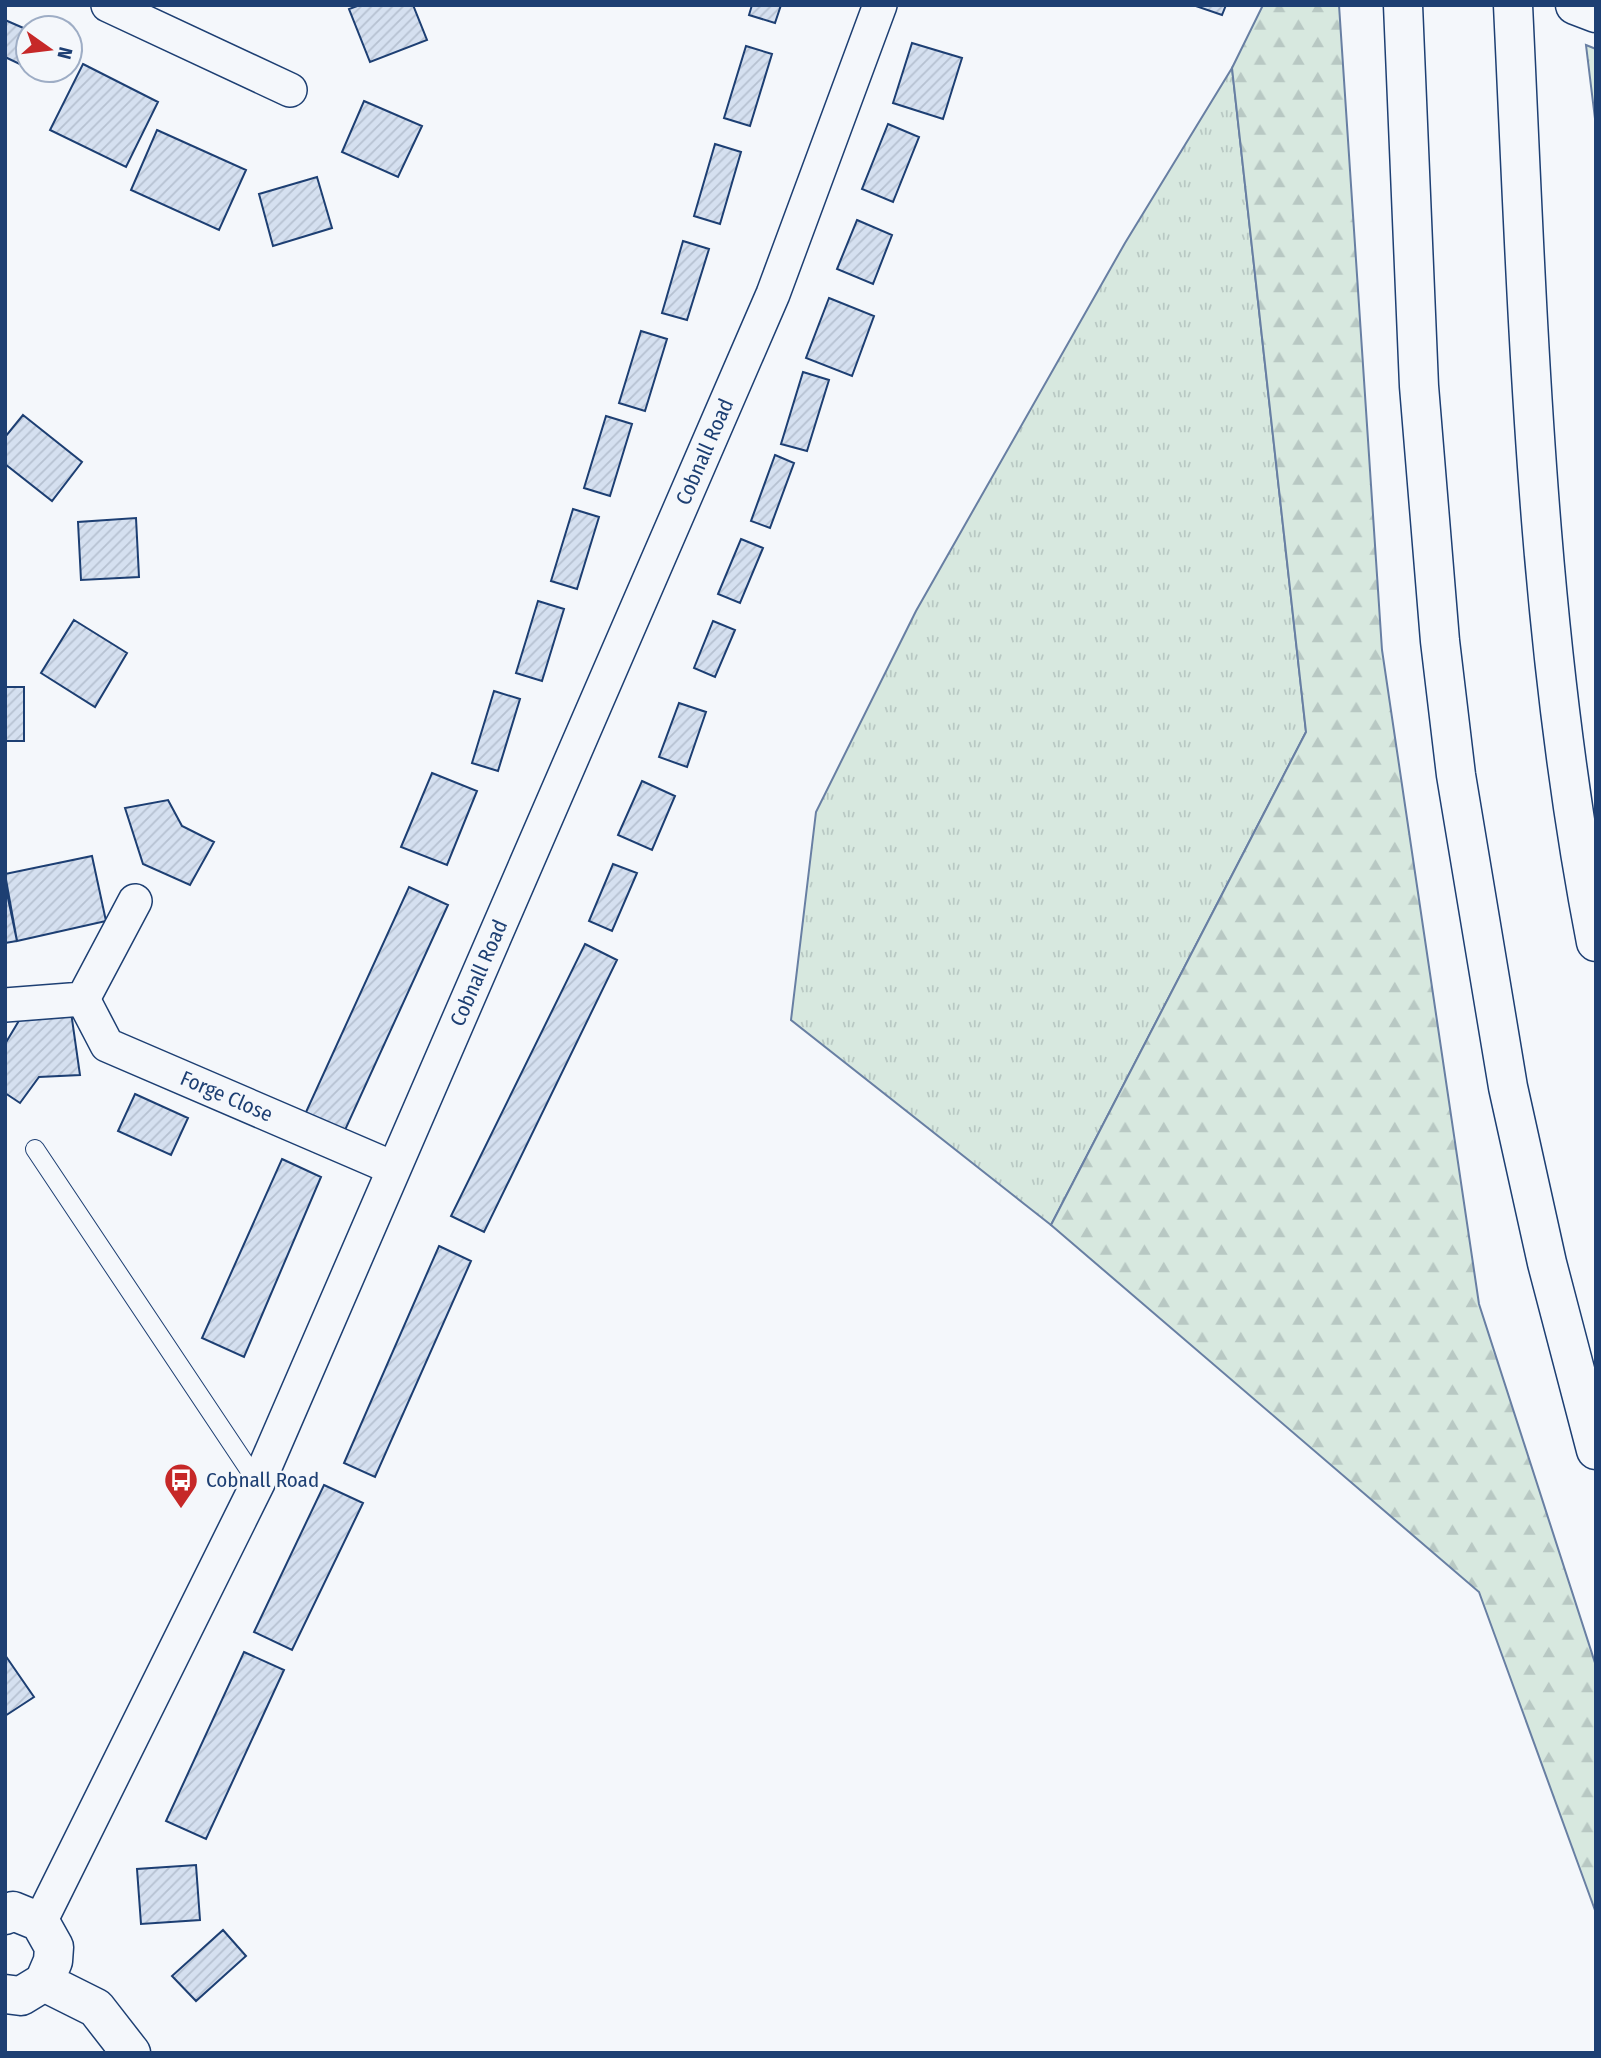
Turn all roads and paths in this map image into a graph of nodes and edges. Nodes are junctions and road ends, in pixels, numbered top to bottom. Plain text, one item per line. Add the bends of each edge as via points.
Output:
1 (108, 5) edge
2 (880, 5) edge
3 (1403, 5) edge
4 (1513, 5) edge
5 (1575, 5) edge
6 (1596, 13) edge
7 (290, 90) dead end
8 (135, 901) dead end
9 (1596, 942) edge
10 (83, 999) junction
11 (5, 1005) edge
12 (35, 1149) dead end
13 (393, 1168) junction
14 (1596, 1450) edge
15 (258, 1483) junction
16 (22, 1919) edge
17 (44, 1982) junction
18 (5, 1994) edge
19 (131, 2053) edge

1 - 7 street
2 - 13 street, Cobnall Road via 773,294
3 - 14 main road via 1419,386 1456,775 1508,1087 1547,1263
4 - 9 main road via 1531,399 1551,624 1580,861
5 - 6 main road
8 - 10 street
10 - 11 street
10 - 13 street, Forge Close via 107,1045
12 - 15 lane
13 - 15 street, Cobnall Road
15 - 16 street, Cobnall Road
16 - 17 main road via 54,1947
17 - 18 main road via 21,1996
17 - 19 main road via 96,2008

